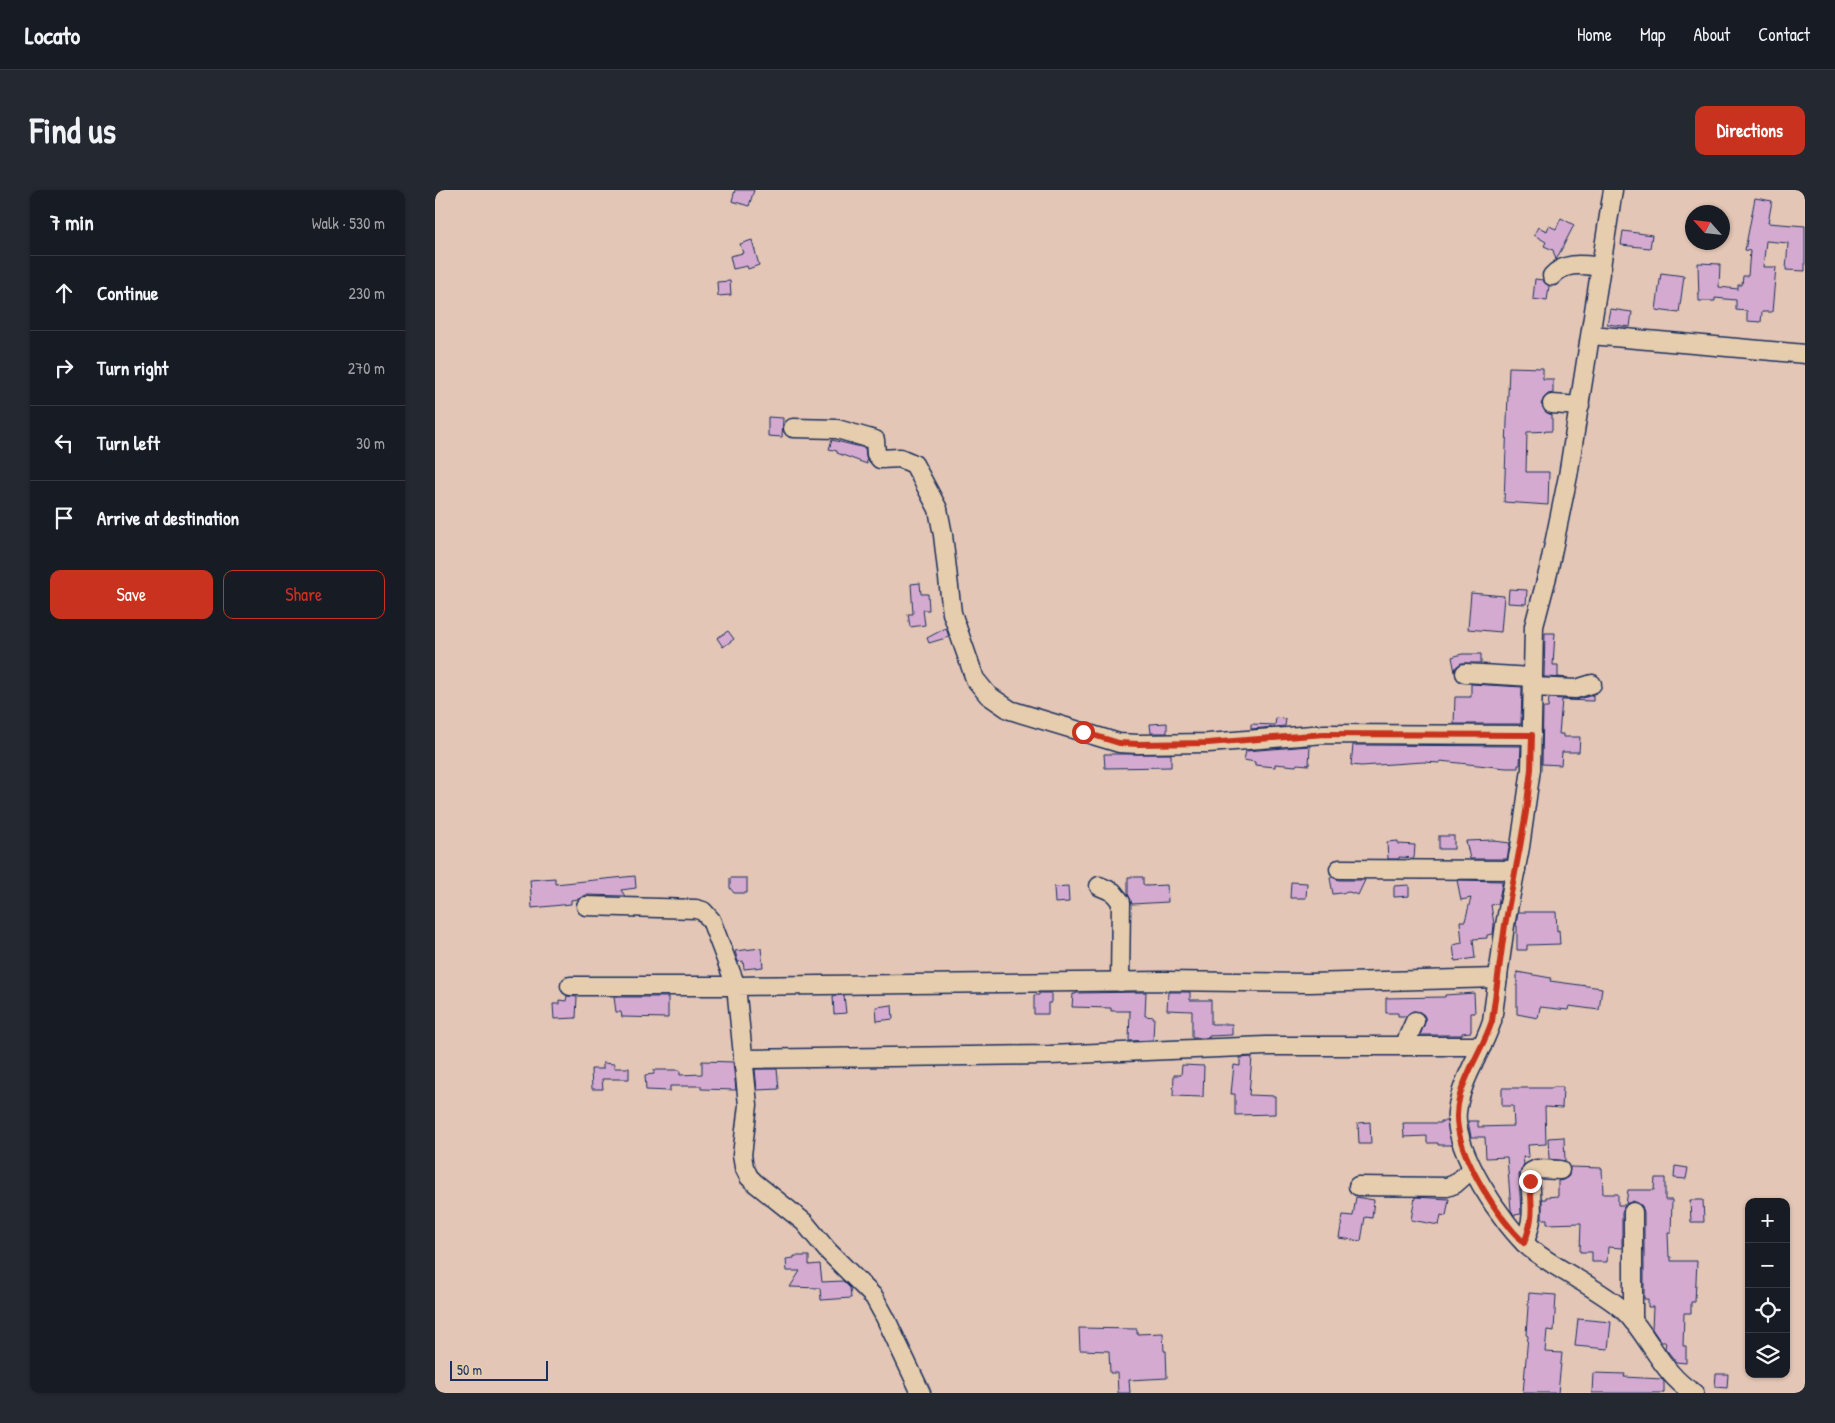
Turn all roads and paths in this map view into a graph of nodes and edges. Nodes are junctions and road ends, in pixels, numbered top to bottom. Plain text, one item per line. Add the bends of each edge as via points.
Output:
1 (1613, 190) edge
2 (1602, 267) junction
3 (1552, 276) dead end
4 (1591, 335) junction
5 (1805, 354) edge
6 (1552, 404) dead end
7 (1580, 406) junction
8 (793, 428) dead end
9 (1465, 673) dead end
10 (1533, 682) junction
11 (1592, 684) dead end
12 (1532, 735) junction
13 (1339, 869) dead end
14 (1516, 870) junction
15 (1099, 886) dead end
16 (586, 906) dead end
17 (1498, 978) junction
18 (1121, 982) junction
19 (570, 986) dead end
20 (737, 986) junction
21 (1415, 1021) dead end
22 (1404, 1046) junction
23 (1481, 1046) junction
24 (743, 1059) junction
25 (1472, 1169) junction
26 (1560, 1170) dead end
27 (1358, 1186) dead end
28 (1633, 1212) dead end
29 (1524, 1243) junction
30 (1633, 1321) junction
31 (921, 1393) edge
32 (1693, 1393) edge

1 - 2 street
2 - 3 street via 1565,266
2 - 4 street
4 - 5 street
4 - 7 street
6 - 7 street
7 - 10 street via 1548,573 1534,626
8 - 12 street via 837,429 875,440 876,454 880,459 900,458 914,464 938,509 952,613 975,679 988,694 1010,710 1119,743 1138,744 1208,743 1325,734
9 - 10 street
10 - 11 street via 1576,689
10 - 12 street
12 - 14 street via 1528,794
13 - 14 street
14 - 17 street
15 - 18 street via 1113,892 1121,902
16 - 20 street via 703,911 711,920
17 - 18 street via 1309,983
17 - 23 street via 1492,1021
18 - 20 street
19 - 20 street
20 - 24 street
21 - 22 street
22 - 23 street
22 - 24 street via 1267,1046 1050,1056
23 - 25 street via 1468,1072 1457,1114 1460,1140
24 - 31 street via 748,1105 742,1155 749,1177 804,1222 874,1297
25 - 27 street via 1447,1187
25 - 29 street via 1511,1230
26 - 29 street via 1537,1169 1531,1172 1532,1216
28 - 30 street
29 - 30 street via 1588,1285
30 - 32 street via 1680,1384

